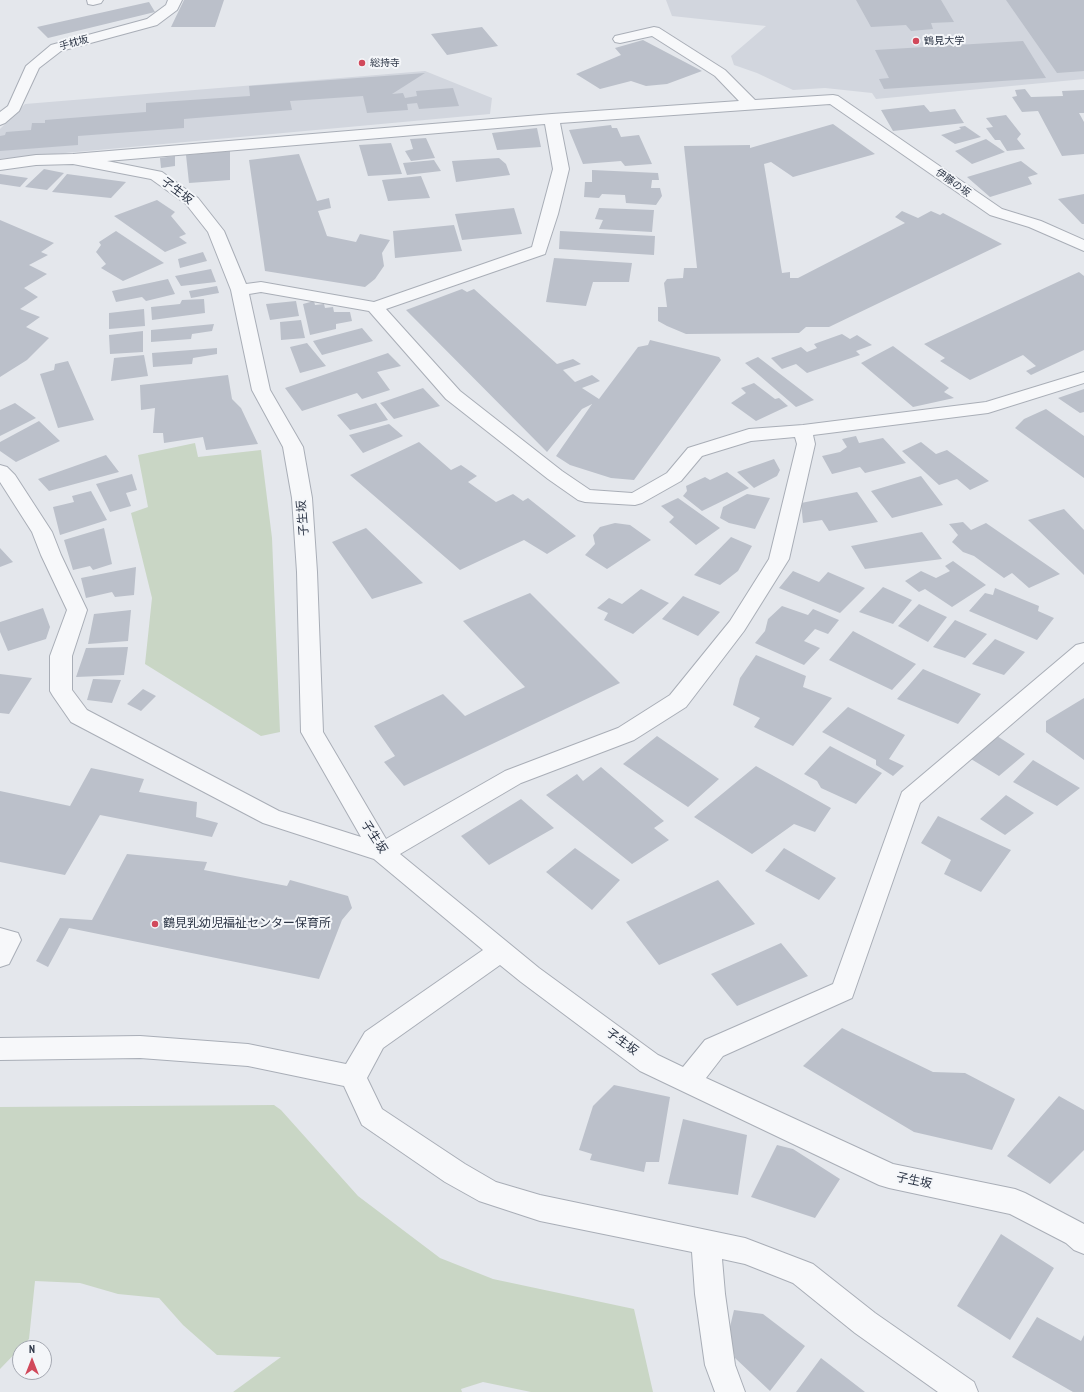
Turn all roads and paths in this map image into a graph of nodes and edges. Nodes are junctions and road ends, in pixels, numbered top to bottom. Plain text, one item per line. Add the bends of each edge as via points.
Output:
1 (175, 0) edge
2 (620, 39) dead end
3 (750, 105) junction
4 (552, 119) junction
5 (0, 120) edge
6 (73, 159) junction
7 (0, 165) edge
8 (1084, 246) edge
9 (240, 290) junction
10 (375, 307) junction
11 (1084, 377) edge
12 (803, 431) junction
13 (0, 471) edge
14 (1084, 650) edge
15 (382, 853) junction
16 (0, 938) edge
17 (501, 951) junction
18 (0, 958) edge
19 (2, 1045) edge
20 (353, 1077) junction
21 (688, 1081) junction
22 (1084, 1241) edge
23 (706, 1242) junction
24 (730, 1392) edge
25 (963, 1392) edge

1 - 5 street, 手枕坂 via 172,7 152,22 56,48 33,66 14,108
2 - 3 street via 654,31 720,73
3 - 4 street
3 - 8 street, 伊藤の坂 via 832,100 996,212 1035,224
4 - 6 street
4 - 10 street via 561,169 539,250
6 - 7 street via 36,160
6 - 9 street, 子生坂 via 156,175 192,201 216,231
9 - 10 street via 261,287
9 - 15 street, 子生坂 via 262,390 293,447 302,498 308,572 312,732
10 - 12 street via 453,395 585,496 635,499 674,477 695,452 749,435
11 - 12 street via 988,408
12 - 15 street via 806,444 779,559 737,626 678,701 626,734 513,777
13 - 15 street via 8,479 42,532 50,555 77,610 61,656 61,691 80,716 271,817
14 - 21 street via 910,798 843,991 714,1048
15 - 17 street, 子生坂
16 - 18 street via 9,940
17 - 20 street via 374,1040
17 - 21 street, 子生坂 via 649,1062
19 - 20 street via 140,1047 248,1055
20 - 23 street via 372,1117 444,1166 489,1192 540,1208
21 - 22 street, 子生坂 via 889,1176 1015,1202 1076,1234
23 - 24 street via 720,1365
23 - 25 street via 744,1251 804,1273 865,1324

